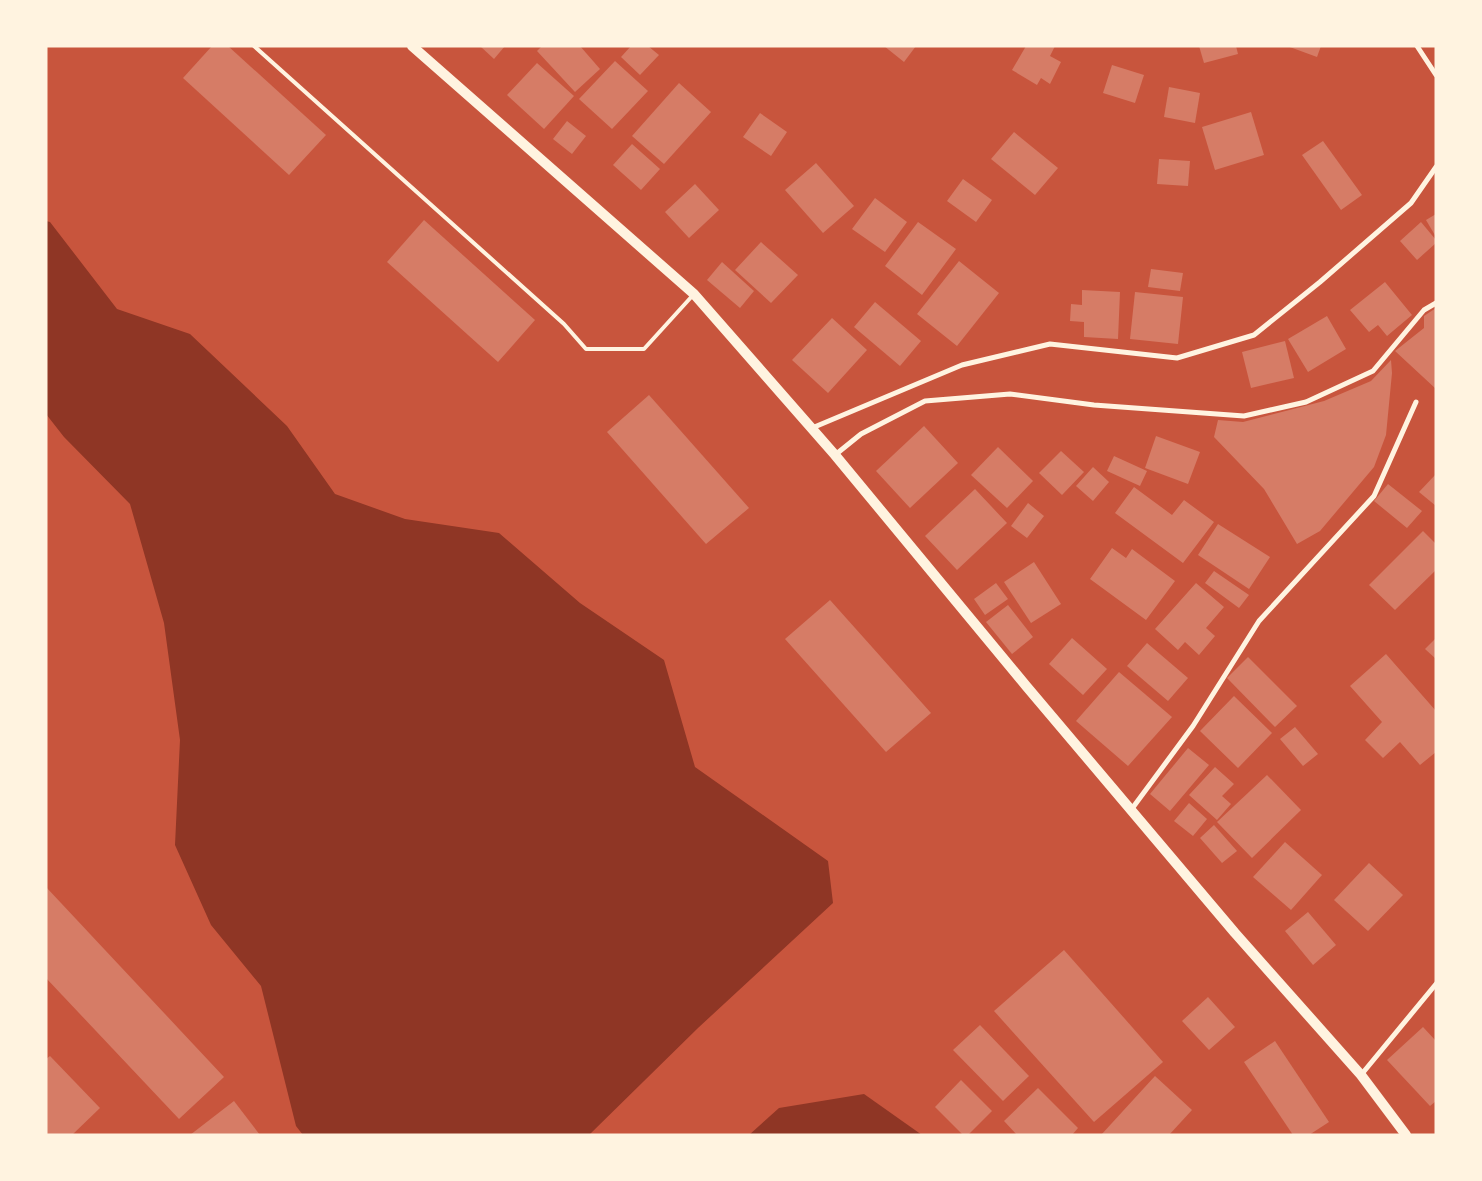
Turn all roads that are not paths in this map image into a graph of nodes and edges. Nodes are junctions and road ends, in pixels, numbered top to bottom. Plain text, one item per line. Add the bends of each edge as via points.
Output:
1 (254, 46) edge
2 (412, 46) edge
3 (1417, 46) edge
4 (1436, 75) edge
5 (1436, 167) edge
6 (694, 294) junction
7 (1436, 303) edge
8 (1416, 402) dead end
9 (811, 429) junction
10 (835, 455) junction
11 (1132, 810) junction
12 (1436, 984) edge
13 (1361, 1075) junction
14 (1406, 1135) edge

1 - 6 lane via 564,324 586,349 644,349
2 - 6 main road
3 - 4 street
5 - 9 street via 1411,203 1254,335 1177,358 1050,344 962,366
6 - 9 main road
7 - 10 street via 1424,310 1373,371 1306,402 1244,416 1094,405 1010,394 926,401 861,434
8 - 11 street via 1374,496 1259,621 1193,726
9 - 10 main road
10 - 11 main road
11 - 13 main road
12 - 13 street
13 - 14 main road

